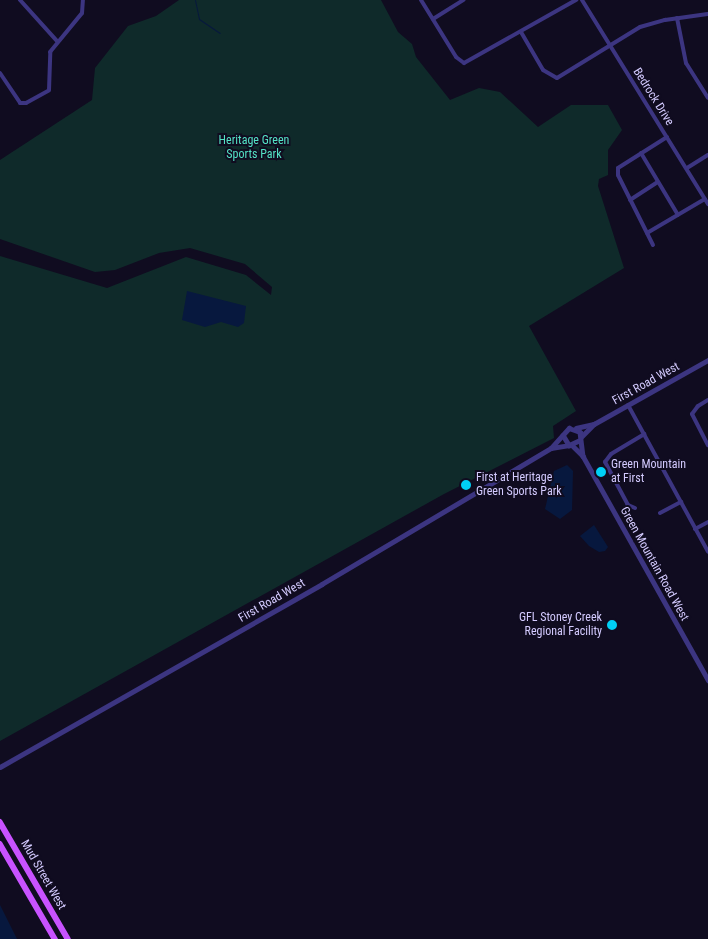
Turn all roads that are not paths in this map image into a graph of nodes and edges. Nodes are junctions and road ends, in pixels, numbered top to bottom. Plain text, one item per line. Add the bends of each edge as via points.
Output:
1 (20, 0) edge
2 (83, 0) edge
3 (421, 0) edge
4 (464, 0) edge
5 (576, 0) edge
6 (582, 0) edge
7 (708, 14) edge
8 (677, 18) junction
9 (433, 19) junction
10 (521, 32) junction
11 (57, 41) junction
12 (610, 47) junction
13 (0, 73) edge
14 (708, 98) edge
15 (667, 137) junction
16 (641, 153) junction
17 (708, 155) edge
18 (687, 168) junction
19 (658, 182) junction
20 (705, 199) junction
21 (630, 200) junction
22 (708, 204) edge
23 (678, 214) junction
24 (647, 233) junction
25 (653, 245) dead end
26 (708, 360) edge
27 (708, 400) edge
28 (628, 405) junction
29 (594, 424) junction
30 (576, 428) junction
31 (563, 434) junction
32 (644, 434) junction
33 (581, 439) junction
34 (570, 445) junction
35 (708, 445) edge
36 (551, 448) junction
37 (584, 456) junction
38 (681, 502) junction
39 (635, 508) dead end
40 (660, 513) dead end
41 (708, 522) edge
42 (695, 529) junction
43 (708, 552) edge
44 (708, 680) edge
45 (0, 767) edge
46 (0, 822) edge
47 (0, 844) edge
48 (55, 939) edge
49 (68, 939) edge

1 - 11 street
2 - 11 street via 82,13
3 - 9 street
4 - 9 street
5 - 10 street
6 - 12 street, Bedrock Drive
7 - 8 street
8 - 12 street via 640,28
8 - 14 street via 686,63
9 - 10 street via 456,57 464,63
10 - 12 street via 543,70 554,77 564,75
11 - 13 street via 50,52 49,90 26,103 17,102
12 - 15 street, Bedrock Drive
15 - 16 street
15 - 18 street, Bedrock Drive
16 - 19 street
16 - 21 street via 618,168
17 - 18 street
18 - 20 street, Bedrock Drive
19 - 21 street
19 - 23 street
20 - 22 street, Bedrock Drive
20 - 23 street
21 - 24 street
23 - 24 street
24 - 25 street
26 - 28 street, First Road West
27 - 35 street via 692,414
28 - 29 street, First Road West
28 - 32 street
29 - 30 street, First Road West
29 - 33 street, First Road West
30 - 31 street, First Road West via 568,428
30 - 33 street, Green Mountain Road West
31 - 34 street
31 - 36 street, First Road West
32 - 38 street
32 - 39 street via 611,454 605,462 628,505
33 - 34 street, First Road West
33 - 37 street, Green Mountain Road West
34 - 36 street, First Road West
34 - 37 street, Green Mountain Road West
36 - 45 street, First Road West via 322,584
37 - 44 street, Green Mountain Road West
38 - 40 street
38 - 42 street
41 - 42 street
42 - 43 street
46 - 49 main road, Mud Street West
47 - 48 main road, Mud Street West

